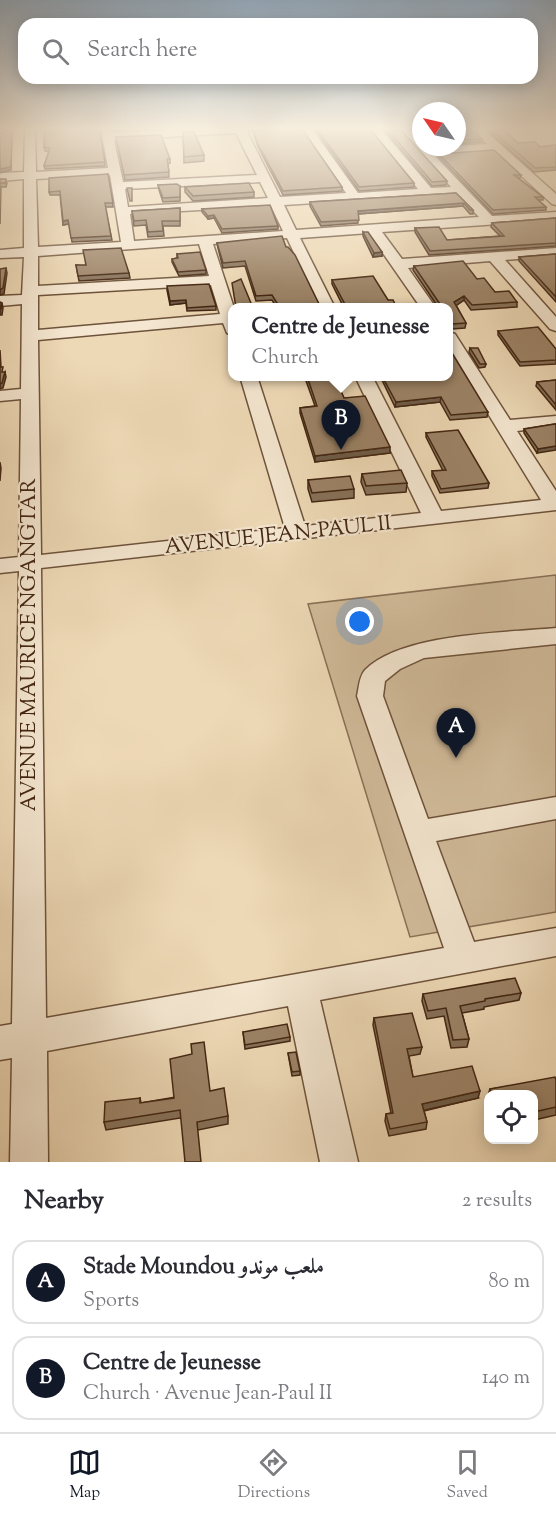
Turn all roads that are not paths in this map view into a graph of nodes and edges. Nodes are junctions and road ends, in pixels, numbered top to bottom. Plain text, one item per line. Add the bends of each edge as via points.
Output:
1 (28, 183) edge
2 (169, 183) edge
3 (268, 183) edge
4 (345, 183) edge
5 (420, 183) edge
6 (455, 183) edge
7 (536, 183) edge
8 (118, 186) joint
9 (461, 190) junction
10 (428, 193) junction
11 (355, 198) junction
12 (556, 201) edge
13 (277, 203) junction
14 (123, 211) junction
15 (556, 216) edge
16 (489, 221) junction
17 (374, 228) junction
18 (291, 235) junction
19 (205, 241) junction
20 (128, 246) junction
21 (32, 252) junction
22 (556, 252) edge
23 (0, 254) edge
24 (494, 257) junction
25 (398, 264) junction
26 (218, 280) junction
27 (30, 295) junction
28 (0, 301) edge
29 (325, 303) edge
30 (425, 303) edge
31 (228, 314) edge
32 (228, 324) edge
33 (555, 325) edge
34 (30, 336) junction
35 (453, 343) edge
36 (250, 381) edge
37 (366, 381) edge
38 (30, 393) junction
39 (0, 396) edge
40 (556, 422) edge
41 (507, 426) junction
42 (555, 504) edge
43 (434, 518) junction
44 (297, 534) junction
45 (31, 563) junction
46 (0, 566) edge
47 (556, 636) edge
48 (556, 808) edge
49 (420, 832) junction
50 (556, 942) edge
51 (464, 959) junction
52 (301, 988) junction
53 (14, 1040) edge
54 (29, 1162) edge
55 (339, 1162) edge

1 - 21 street, AVENUE MAURICE NGANGTAR
2 - 8 street
3 - 13 street
4 - 11 street
5 - 10 street
6 - 9 street
7 - 12 street
8 - 14 street
9 - 10 street
9 - 16 street
10 - 11 street
11 - 13 street
13 - 14 street
13 - 18 street
14 - 20 street
15 - 16 street
16 - 17 street
17 - 18 street
17 - 25 street
18 - 19 street
18 - 29 street
19 - 20 street
19 - 26 street
20 - 21 street
21 - 23 street
21 - 27 street, AVENUE MAURICE NGANGTAR
22 - 24 street
24 - 25 street
24 - 33 street
25 - 30 street
26 - 27 street
26 - 31 street
27 - 28 street
27 - 34 street, AVENUE MAURICE NGANGTAR
32 - 34 street
34 - 38 street, AVENUE MAURICE NGANGTAR
35 - 41 street
36 - 44 street
37 - 43 street
38 - 39 street
38 - 45 street, AVENUE MAURICE NGANGTAR
40 - 41 street
41 - 42 street
42 - 43 street, AVENUE JEAN-PAUL II
43 - 44 street, AVENUE JEAN-PAUL II
44 - 45 street, AVENUE JEAN-PAUL II
45 - 46 street, AVENUE JEAN-PAUL II
45 - 53 street, AVENUE MAURICE NGANGTAR
47 - 49 street via 420,650 391,663 373,677 370,696
48 - 49 street
49 - 51 street
50 - 51 street
51 - 52 street
52 - 53 street
52 - 55 street
53 - 54 street, AVENUE MAURICE NGANGTAR

